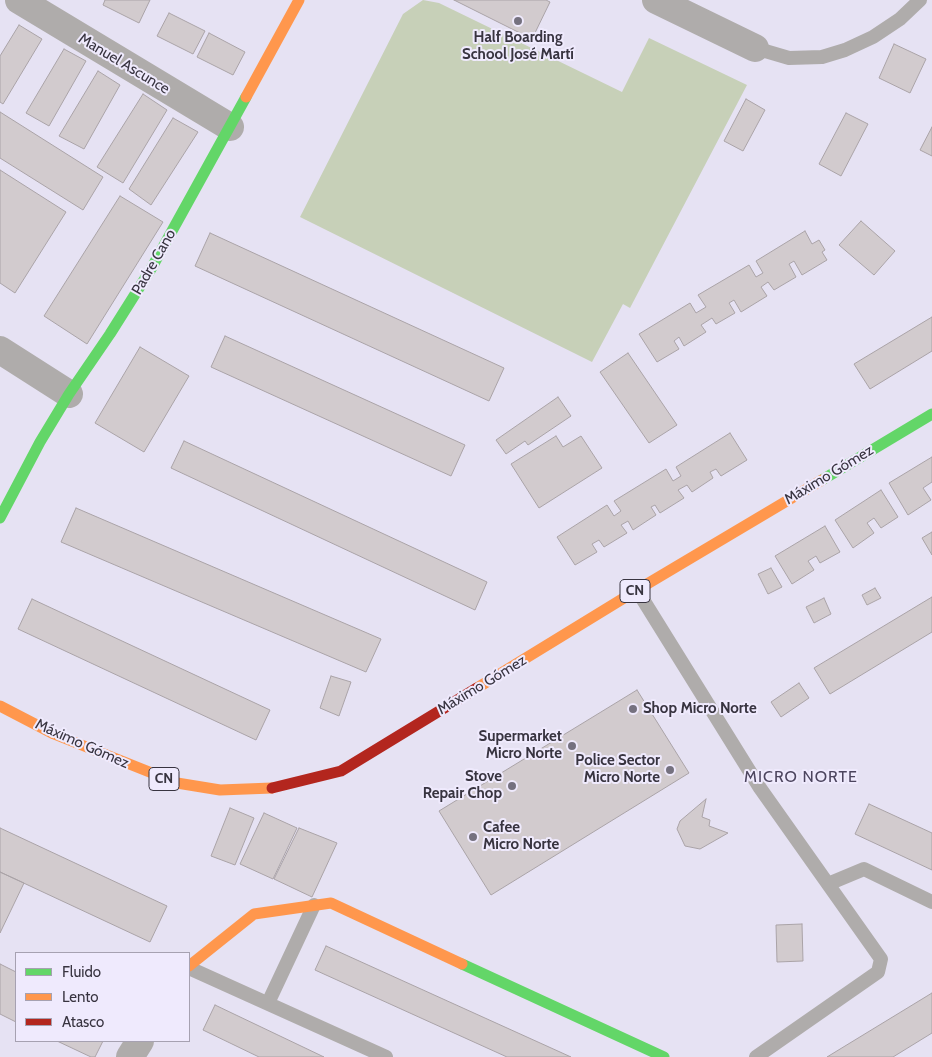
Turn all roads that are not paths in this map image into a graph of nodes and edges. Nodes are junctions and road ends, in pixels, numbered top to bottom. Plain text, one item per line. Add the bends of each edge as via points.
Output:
1 (18, 0) edge
2 (299, 0) edge
3 (656, 0) edge
4 (920, 0) edge
5 (755, 48) joint
6 (230, 127) junction
7 (0, 350) edge
8 (69, 394) junction
9 (932, 414) edge
10 (0, 518) edge
11 (637, 590) junction
12 (0, 706) edge
13 (828, 884) junction
14 (932, 902) edge
15 (314, 905) junction
16 (190, 966) edge
17 (190, 967) edge
18 (268, 1003) junction
19 (139, 1042) edge
20 (130, 1057) edge
21 (386, 1057) edge
22 (663, 1057) edge
23 (756, 1057) edge

1 - 6 street, Manuel Ascunce
2 - 6 street, Padre Cano
3 - 5 street
4 - 5 lane via 873,37 822,58 789,58
6 - 8 street, Padre Cano via 151,269
7 - 8 street
8 - 10 street, Padre Cano
9 - 11 street, Máximo Gómez / CN
11 - 12 street, Máximo Gómez / CN via 341,771 276,788 220,790 177,783 63,737
11 - 13 lane via 760,788
13 - 14 lane via 864,868
13 - 23 lane via 881,959 878,972
15 - 16 street via 254,914
15 - 18 lane
15 - 22 street via 331,903
17 - 18 lane
18 - 21 lane
19 - 20 street

